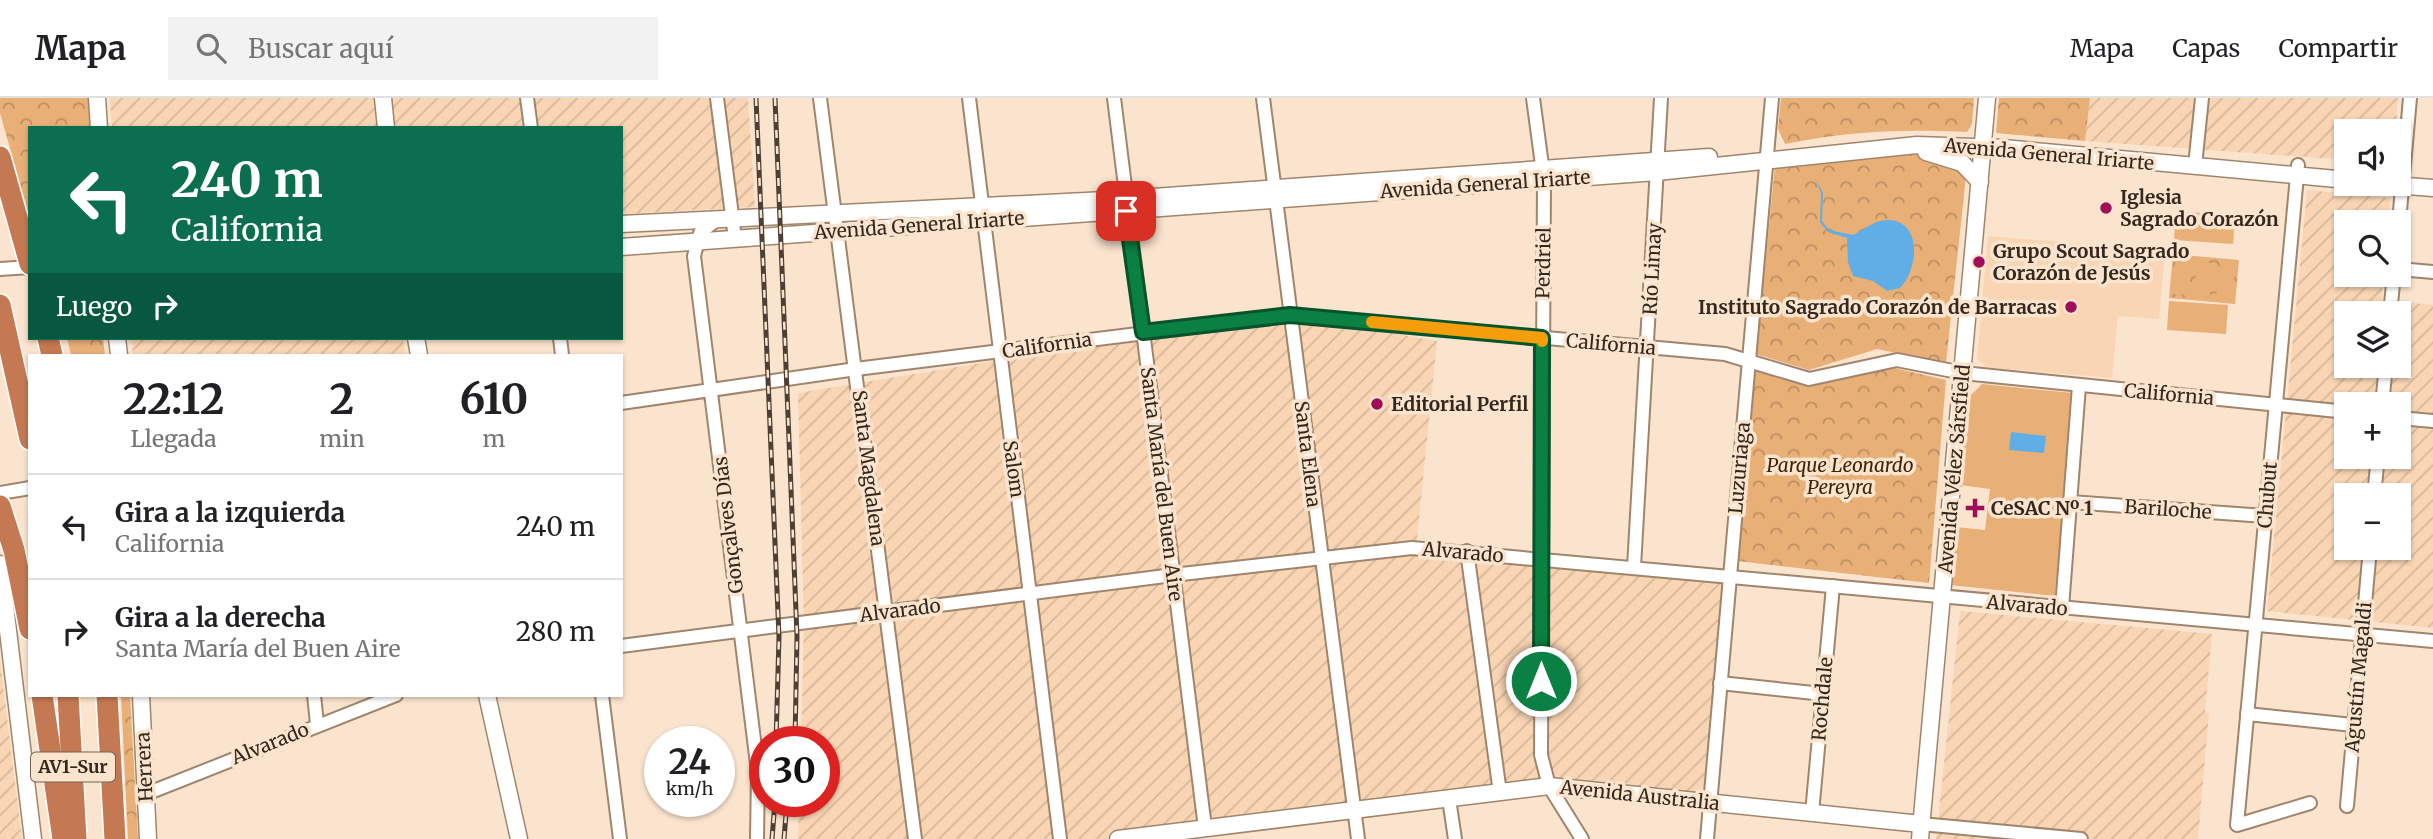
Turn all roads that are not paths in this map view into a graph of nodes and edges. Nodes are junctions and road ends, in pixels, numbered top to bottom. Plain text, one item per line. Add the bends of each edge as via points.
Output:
1 (97, 98) edge
2 (383, 98) edge
3 (527, 98) edge
4 (717, 98) edge
5 (820, 98) edge
6 (969, 98) edge
7 (1114, 98) edge
8 (1263, 98) edge
9 (1533, 98) edge
10 (1661, 98) edge
11 (1772, 98) edge
12 (1987, 98) edge
13 (2202, 98) edge
14 (2410, 98) edge
15 (2408, 119) edge
16 (99, 126) edge
17 (386, 126) edge
18 (531, 126) edge
19 (1983, 142) junction
20 (1882, 146) junction
21 (0, 157) edge
22 (1766, 158) junction
23 (2195, 161) junction
24 (1658, 166) junction
25 (2334, 170) edge
26 (2297, 171) junction
27 (1544, 174) junction
28 (2334, 178) edge
29 (2433, 178) edge
30 (2411, 179) edge
31 (1980, 182) junction
32 (2411, 182) edge
33 (2433, 188) edge
34 (1275, 194) junction
35 (1125, 205) junction
36 (835, 213) junction
37 (983, 213) junction
38 (733, 219) junction
39 (715, 221) junction
40 (623, 224) edge
41 (837, 230) junction
42 (735, 239) junction
43 (695, 243) junction
44 (623, 247) edge
45 (28, 258) edge
46 (28, 265) edge
47 (0, 269) edge
48 (2411, 270) edge
49 (2433, 272) edge
50 (0, 304) edge
51 (1290, 315) junction
52 (1143, 332) junction
53 (1542, 338) junction
54 (1648, 347) junction
55 (998, 351) junction
56 (1749, 359) junction
57 (856, 369) junction
58 (1963, 373) junction
59 (2079, 386) junction
60 (712, 391) junction
61 (623, 403) edge
62 (2275, 404) junction
63 (2334, 411) edge
64 (2411, 419) edge
65 (2433, 421) edge
66 (28, 430) edge
67 (28, 488) edge
68 (0, 493) edge
69 (2070, 502) junction
70 (0, 506) edge
71 (2265, 516) junction
72 (1467, 551) junction
73 (1322, 556) junction
74 (1542, 558) junction
75 (2369, 560) edge
76 (0, 564) edge
77 (1634, 567) junction
78 (1173, 575) junction
79 (1730, 576) junction
80 (1833, 586) junction
81 (1031, 594) junction
82 (1942, 597) junction
83 (2062, 608) junction
84 (888, 611) junction
85 (28, 618) edge
86 (2256, 624) junction
87 (741, 630) junction
88 (2362, 634) junction
89 (2433, 640) edge
90 (623, 646) edge
91 (1720, 683) junction
92 (1823, 694) junction
93 (42, 697) edge
94 (68, 697) edge
95 (107, 697) edge
96 (141, 697) edge
97 (314, 697) edge
98 (391, 697) edge
99 (487, 697) edge
100 (602, 697) edge
101 (2247, 714) junction
102 (317, 724) junction
103 (2353, 725) junction
104 (1549, 786) junction
105 (1500, 793) junction
106 (146, 794) junction
107 (1449, 799) junction
108 (1710, 802) junction
109 (2310, 803) dead end
110 (2347, 806) dead end
111 (1354, 810) junction
112 (1812, 813) junction
113 (1205, 828) junction
114 (1921, 832) edge
115 (33, 839) edge
116 (63, 839) edge
117 (76, 839) edge
118 (115, 839) edge
119 (148, 839) edge
120 (519, 839) edge
121 (620, 839) edge
122 (757, 839) edge
123 (915, 839) edge
124 (1060, 839) edge
125 (1118, 839) edge
126 (1358, 839) edge
127 (1455, 839) edge
128 (1581, 839) edge
129 (1707, 839) edge
130 (2081, 839) edge

1 - 16 main road
2 - 17 main road
3 - 18 street
4 - 38 street
5 - 36 street, Santa Magdalena
6 - 37 street, Salom
7 - 35 street, Santa María del Buen Aire
8 - 34 street, Santa Elena
9 - 27 street, Perdriel
10 - 24 street, Río Limay
11 - 22 street, Luzuriaga
12 - 19 main road, Avenida Vélez Sársfield
13 - 23 street
14 - 15 street
19 - 20 main road, Avenida General Iriarte
19 - 22 main road, Avenida General Iriarte via 1942,135 1866,138
19 - 23 main road, Avenida General Iriarte
19 - 31 main road, Avenida Vélez Sársfield
20 - 22 main road, Avenida General Iriarte
20 - 31 main road via 1955,159
21 - 45 highway
22 - 24 main road, Avenida General Iriarte
22 - 56 street, Luzuriaga
23 - 26 main road, Avenida General Iriarte
24 - 27 main road, Avenida General Iriarte
24 - 54 street, Río Limay
25 - 26 main road, Avenida General Iriarte
26 - 28 main road, Avenida General Iriarte
26 - 62 street, Chubut
27 - 34 main road, Avenida General Iriarte
27 - 53 street, Perdriel
29 - 30 main road
31 - 58 main road, Avenida Vélez Sársfield
32 - 33 main road
34 - 35 main road, Avenida General Iriarte
34 - 51 street, Santa Elena
35 - 37 main road, Avenida General Iriarte
35 - 52 street, Santa María del Buen Aire
36 - 37 main road, Avenida General Iriarte
36 - 38 main road, Avenida General Iriarte
36 - 41 street, Santa Magdalena
37 - 41 main road, Avenida General Iriarte
37 - 55 street, Salom
38 - 39 main road, Avenida General Iriarte
38 - 42 street
39 - 40 main road, Avenida General Iriarte
39 - 43 street
41 - 42 main road, Avenida General Iriarte
41 - 57 street, Santa Magdalena
42 - 43 main road, Avenida General Iriarte
43 - 44 main road, Avenida General Iriarte
43 - 60 street, Gonçalves Días
46 - 47 street
48 - 49 street
50 - 66 highway
51 - 52 street, California
51 - 53 street, California
51 - 73 street, Santa Elena
52 - 55 street, California
52 - 78 street, Santa María del Buen Aire
53 - 54 street, California
53 - 74 street, Perdriel
54 - 56 street, California
54 - 77 street, Río Limay
55 - 57 street, California
55 - 81 street, Salom
56 - 58 street, California via 1813,379 1891,360
56 - 79 street, Luzuriaga
57 - 60 street, California
57 - 84 street, Santa Magdalena
58 - 59 street, California
58 - 82 main road, Avenida Vélez Sársfield
59 - 62 street, California
59 - 69 street
60 - 61 street, California
60 - 87 street, Gonçalves Días
62 - 63 street, California
62 - 71 street, Chubut
64 - 65 street
67 - 68 street
69 - 71 street, Bariloche
69 - 83 street
70 - 85 highway
71 - 86 street, Chubut
72 - 73 street, Alvarado via 1393,548
72 - 74 street, Alvarado
72 - 105 street
73 - 78 street, Alvarado
73 - 111 street, Santa Elena
74 - 77 street, Alvarado
74 - 104 street, Perdriel via 1541,755
75 - 88 street, Agustín Magaldi
76 - 115 main road
77 - 79 street, Alvarado
78 - 81 street, Alvarado
78 - 113 street, Santa María del Buen Aire
79 - 80 street, Alvarado
79 - 91 street, Luzuriaga
80 - 82 street, Alvarado
80 - 92 street, Rochdale
81 - 84 street, Alvarado
81 - 124 street, Salom
82 - 83 street, Alvarado
82 - 114 main road, Avenida Vélez Sársfield
83 - 86 street, Alvarado
84 - 87 street, Alvarado
84 - 123 street, Santa Magdalena
86 - 88 street, Alvarado
86 - 101 street, Chubut
87 - 90 street, Alvarado
87 - 122 street, Gonçalves Días via 758,772
88 - 89 street, Alvarado
88 - 103 street, Agustín Magaldi
91 - 92 street
91 - 108 street, Luzuriaga
92 - 112 street, Rochdale
93 - 116 highway
94 - 117 highway, AV1-Sur
95 - 118 highway, AV1-Sur
96 - 106 main road, Herrera
97 - 102 street
98 - 102 street, Alvarado
99 - 120 main road
100 - 121 street
101 - 103 street
101 - 109 street, Chubut via 2237,825
102 - 106 street, Alvarado
103 - 110 street, Agustín Magaldi
104 - 105 main road, Avenida Australia
104 - 108 main road, Avenida Australia
104 - 128 street, Perdriel
105 - 107 main road, Avenida Australia
106 - 119 main road, Herrera
107 - 111 main road, Avenida Australia
107 - 127 street
108 - 112 main road, Avenida Australia
108 - 129 street, Luzuriaga
111 - 113 main road, Avenida Australia
111 - 126 street, Santa Elena
112 - 114 main road, Avenida Australia
113 - 125 main road, Avenida Australia
114 - 130 street, Avenida Australia

